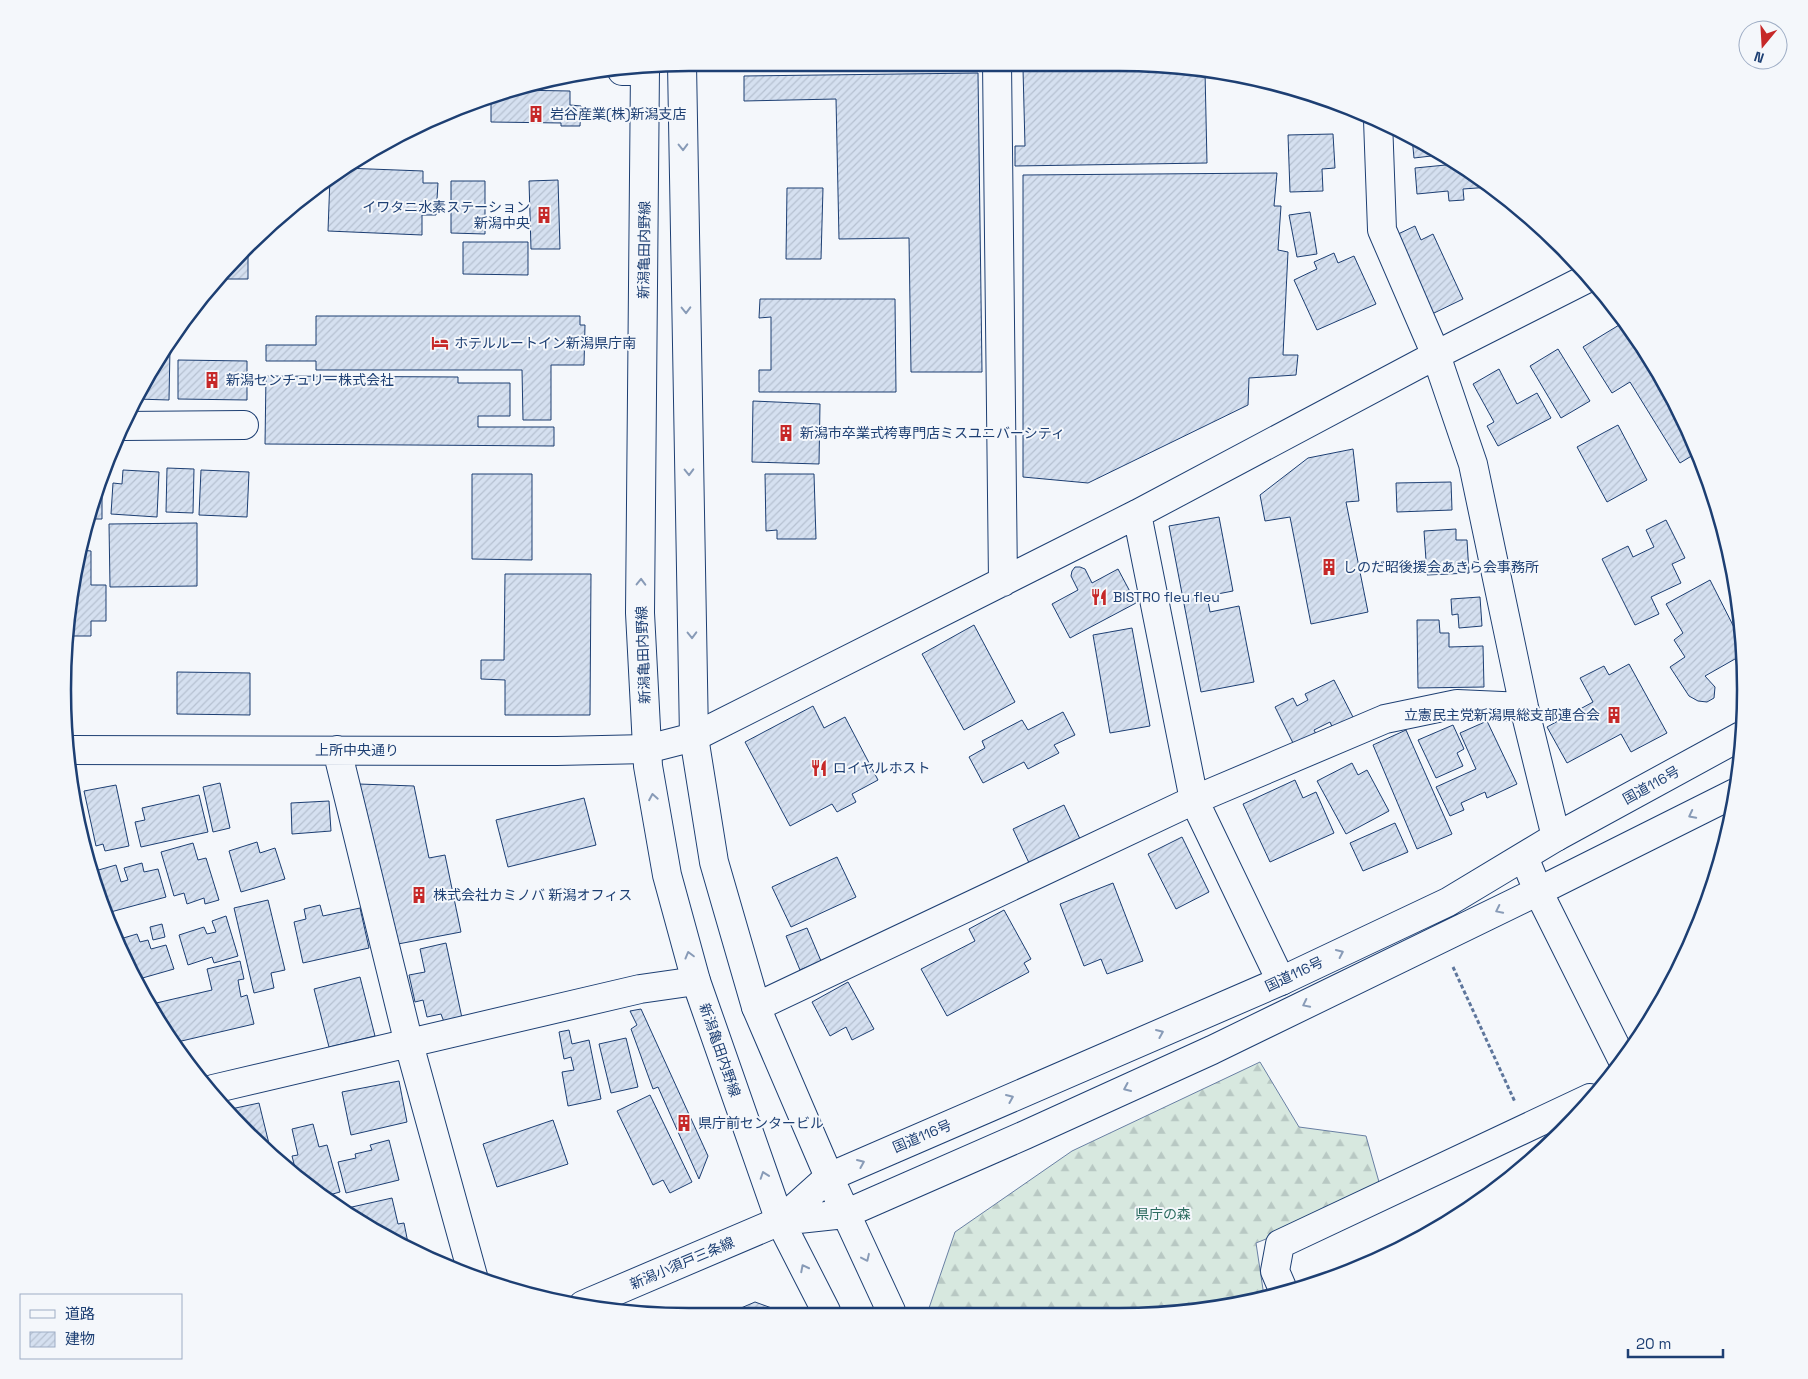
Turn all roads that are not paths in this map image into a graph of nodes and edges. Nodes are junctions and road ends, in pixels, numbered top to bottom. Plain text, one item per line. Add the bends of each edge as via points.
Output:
1 (682, 71) edge
2 (997, 71) edge
3 (638, 74) edge
4 (1378, 129) edge
5 (1582, 281) edge
6 (1436, 355) junction
7 (244, 425) dead end
8 (130, 426) edge
9 (1137, 514) junction
10 (1003, 582) junction
11 (1524, 707) junction
12 (694, 737) junction
13 (1734, 740) edge
14 (75, 750) edge
15 (337, 750) junction
16 (647, 750) junction
17 (1727, 797) edge
18 (1194, 800) junction
19 (1556, 837) junction
20 (1524, 857) junction
21 (1538, 891) junction
22 (696, 981) junction
23 (1281, 981) junction
24 (756, 1007) junction
25 (409, 1044) junction
26 (1619, 1053) edge
27 (217, 1088) edge
28 (1576, 1104) edge
29 (829, 1177) junction
30 (845, 1214) junction
31 (780, 1221) junction
32 (471, 1268) edge
33 (1282, 1286) edge
34 (595, 1300) edge
35 (824, 1308) edge
36 (890, 1308) edge

1 -> 12 main road
2 - 10 main road
16 -> 3 main road, 新潟亀田内野線 via 640,613
4 - 6 main road via 1382,230
5 - 6 main road, 上所中央通り
6 - 9 main road, 上所中央通り
6 - 11 main road via 1473,464
7 - 8 main road
9 - 10 main road, 上所中央通り
9 - 18 main road
10 - 12 main road, 上所中央通り
11 - 18 main road via 1457,704 1385,719
11 - 19 main road
12 - 16 main road, 上所中央通り
12 - 24 main road via 714,862
13 - 19 main road, 国道116号
14 - 15 main road, 上所中央通り
15 - 16 main road, 上所中央通り
15 - 25 main road
22 -> 16 main road, 新潟亀田内野線 via 667,875
17 -> 21 main road
18 - 23 main road
18 - 24 main road
19 - 20 main road, 国道116号
20 - 21 main road
23 -> 20 main road, 国道116号 via 1448,902
21 - 26 main road
21 -> 30 main road via 1212,1050
22 - 25 main road via 640,989
31 -> 22 main road, 新潟亀田内野線
29 -> 23 main road, 国道116号
24 - 29 main road
25 - 27 main road
25 - 32 main road
28 - 33 main road via 1280,1244 1275,1271
29 - 30 main road
29 - 31 main road, 国道116号
30 - 31 main road
30 -> 36 main road
31 - 34 main road, 新潟小須戸三条線
35 -> 31 main road

